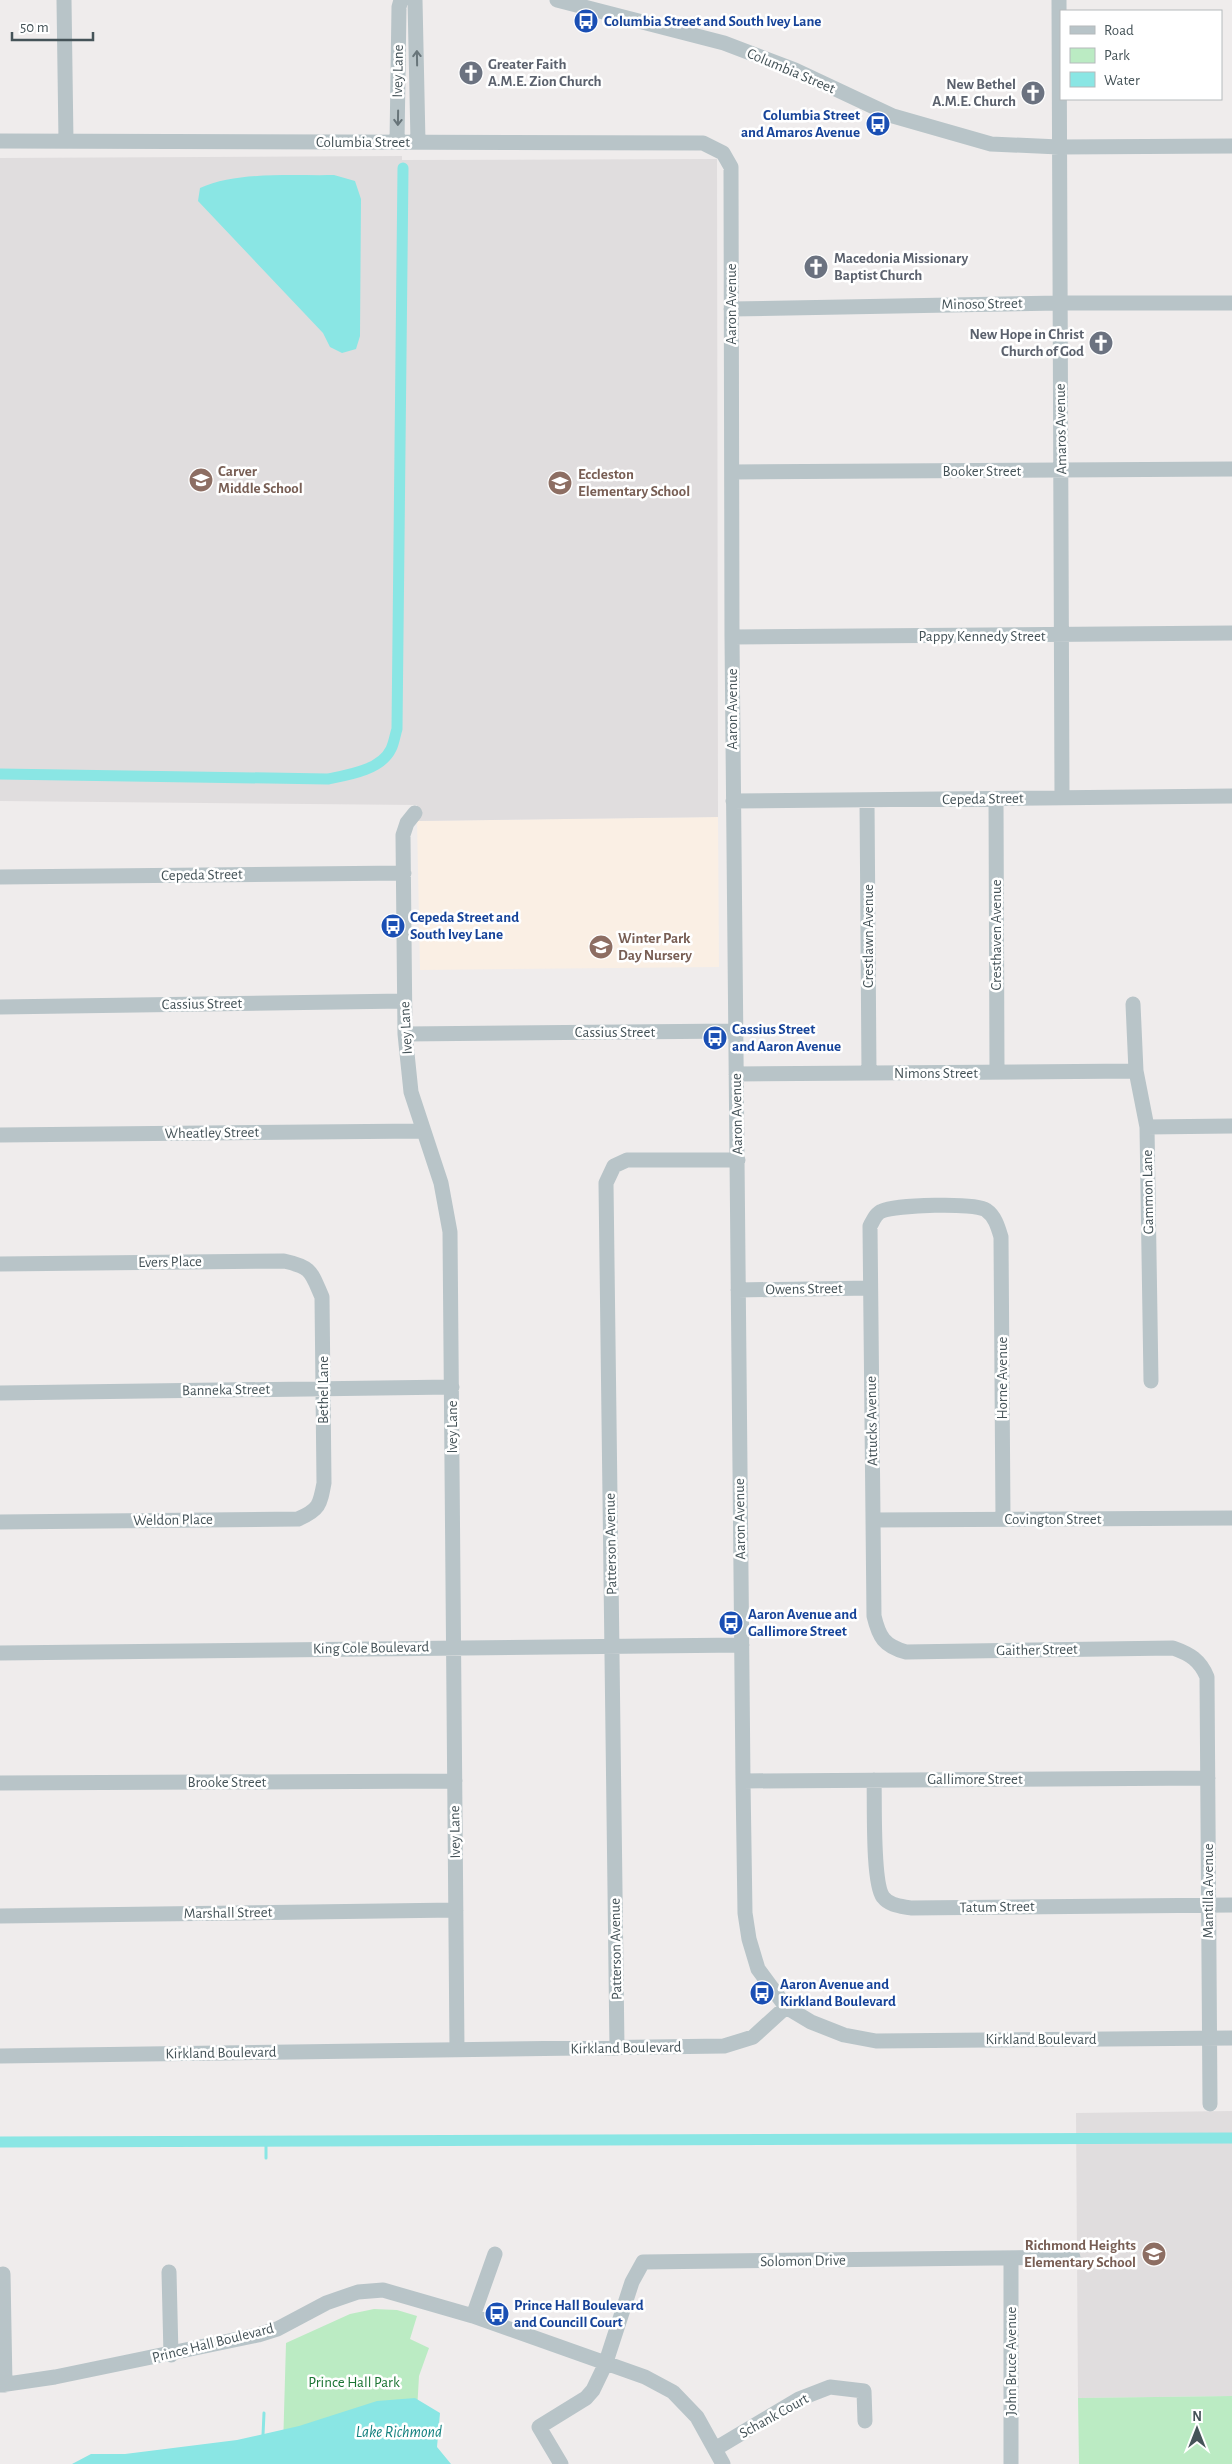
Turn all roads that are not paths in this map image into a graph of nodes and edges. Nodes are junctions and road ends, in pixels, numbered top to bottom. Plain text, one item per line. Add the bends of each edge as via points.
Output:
1 (64, 0) edge
2 (401, 0) edge
3 (415, 0) edge
4 (557, 0) edge
5 (1059, 0) edge
6 (0, 141) edge
7 (66, 141) junction
8 (398, 142) junction
9 (418, 142) junction
10 (1232, 146) edge
11 (1059, 147) junction
12 (723, 152) joint
13 (1060, 303) junction
14 (1232, 303) edge
15 (731, 309) junction
16 (1232, 469) edge
17 (1062, 471) junction
18 (732, 472) junction
19 (1232, 633) edge
20 (1061, 635) junction
21 (732, 637) junction
22 (1232, 796) edge
23 (1062, 798) junction
24 (996, 799) junction
25 (868, 800) junction
26 (733, 801) junction
27 (415, 813) dead end
28 (404, 873) junction
29 (0, 877) edge
30 (404, 1001) junction
31 (1133, 1004) dead end
32 (0, 1007) edge
33 (736, 1031) junction
34 (405, 1034) junction
35 (1136, 1071) junction
36 (997, 1072) junction
37 (869, 1073) junction
38 (736, 1074) junction
39 (1232, 1126) edge
40 (1147, 1127) junction
41 (423, 1131) junction
42 (0, 1135) edge
43 (738, 1160) junction
44 (1001, 1237) joint
45 (0, 1264) edge
46 (870, 1288) junction
47 (738, 1290) junction
48 (322, 1297) joint
49 (1151, 1381) dead end
50 (452, 1387) junction
51 (323, 1389) junction
52 (0, 1393) edge
53 (324, 1482) joint
54 (1232, 1518) edge
55 (1003, 1519) junction
56 (873, 1520) junction
57 (0, 1522) edge
58 (874, 1616) joint
59 (742, 1644) junction
60 (612, 1646) junction
61 (454, 1647) junction
62 (0, 1653) edge
63 (1207, 1677) joint
64 (1208, 1778) junction
65 (874, 1780) junction
66 (455, 1781) junction
67 (743, 1781) junction
68 (0, 1783) edge
69 (1208, 1905) junction
70 (1232, 1905) edge
71 (456, 1910) junction
72 (0, 1916) edge
73 (786, 2007) junction
74 (1210, 2038) junction
75 (1232, 2038) edge
76 (617, 2048) junction
77 (458, 2050) junction
78 (0, 2056) edge
79 (1210, 2104) dead end
80 (495, 2254) dead end
81 (1073, 2257) dead end
82 (1010, 2259) junction
83 (169, 2272) dead end
84 (3, 2274) dead end
85 (473, 2316) junction
86 (171, 2355) junction
87 (605, 2364) junction
88 (2, 2385) edge
89 (865, 2421) dead end
90 (714, 2449) junction
91 (561, 2464) edge
92 (723, 2464) edge
93 (1011, 2464) edge

1 - 7 street
2 -> 8 street, Ivey Lane
9 -> 3 street, Ivey Lane
4 - 11 street, Columbia Street via 724,43 795,70 893,116 925,126 992,144
5 - 11 street, Amaros Avenue
6 - 7 street, Columbia Street
7 - 8 street, Columbia Street
8 - 9 street, Columbia Street
9 - 12 street, Columbia Street via 703,143
10 - 11 street, Columbia Street
11 - 13 street, Amaros Avenue
12 - 15 street, Aaron Avenue via 731,167
13 - 14 street, Minoso Street
13 - 15 street, Minoso Street
13 - 17 street, Amaros Avenue
15 - 18 street, Aaron Avenue
16 - 17 street, Booker Street
17 - 18 street, Booker Street
17 - 20 street, Amaros Avenue
18 - 21 street, Aaron Avenue
19 - 20 street, Pappy Kennedy Street
20 - 21 street, Pappy Kennedy Street
20 - 23 street, Amaros Avenue
21 - 26 street, Aaron Avenue
22 - 23 street, Cepeda Street
23 - 24 street, Cepeda Street
24 - 25 street, Cepeda Street
24 - 36 street, Cresthaven Avenue
25 - 26 street, Cepeda Street
25 - 37 street, Crestlawn Avenue
26 - 33 street, Aaron Avenue
27 - 28 street, Ivey Lane via 404,835
28 - 29 street, Cepeda Street
28 - 30 street, Ivey Lane
30 - 32 street, Cassius Street
30 - 34 street, Ivey Lane
31 - 35 street, Gammon Lane
33 - 34 street, Cassius Street
33 - 38 street, Aaron Avenue
34 - 41 street, Ivey Lane via 411,1092
35 - 36 street, Nimons Street
35 - 40 street, Gammon Lane
36 - 37 street, Nimons Street
37 - 38 street, Nimons Street
38 - 43 street, Aaron Avenue
39 - 40 street
40 - 49 street, Gammon Lane
41 - 42 street, Wheatley Street
41 - 50 street, Ivey Lane via 441,1183 450,1232
43 - 47 street, Aaron Avenue
43 - 60 street, Patterson Avenue via 627,1160 614,1166 606,1183
44 - 46 street, Attucks Avenue via 997,1222 986,1210 972,1206 896,1207 879,1212 870,1226
44 - 55 street, Horne Avenue
45 - 48 street, Evers Place via 284,1261 303,1266 313,1275
46 - 47 street, Owens Street
46 - 56 street, Attucks Avenue
47 - 59 street, Aaron Avenue
48 - 51 street, Bethel Lane
50 - 51 street, Banneka Street
50 - 61 street, Ivey Lane
51 - 52 street, Banneka Street
51 - 53 street, Bethel Lane
53 - 57 street, Weldon Place via 321,1501 313,1512 298,1519
54 - 55 street, Covington Street
55 - 56 street, Covington Street
56 - 58 street, Attucks Avenue
58 - 63 street, Gaither Street via 878,1633 890,1648 906,1652 1173,1648 1188,1653 1201,1664
59 - 60 street, King Cole Boulevard
59 - 67 street, Aaron Avenue
60 - 61 street, King Cole Boulevard
60 - 76 street, Patterson Avenue
61 - 62 street, King Cole Boulevard
61 - 66 street, Ivey Lane
63 - 64 street, Mantilla Avenue
64 - 65 street, Gallimore Street
64 - 69 street, Mantilla Avenue
65 - 67 street, Gallimore Street
65 - 69 street, Tatum Street via 877,1877 882,1896 892,1904 911,1908
66 - 68 street, Brooke Street
66 - 71 street, Ivey Lane
67 - 73 street, Aaron Avenue via 745,1913 749,1939 758,1969
69 - 70 street, Tatum Street
69 - 74 street, Mantilla Avenue
71 - 72 street, Marshall Street
71 - 77 street, Ivey Lane
73 - 74 street, Kirkland Boulevard via 811,2022 844,2035 876,2041
73 - 76 street, Kirkland Boulevard via 753,2037 724,2046
74 - 75 street, Kirkland Boulevard
74 - 79 street, Mantilla Avenue
76 - 77 street, Kirkland Boulevard
77 - 78 street, Kirkland Boulevard
80 - 85 street
81 - 82 street, Solomon Drive
82 - 87 street, Solomon Drive via 643,2262 632,2282
82 - 93 street, John Bruce Avenue
83 - 86 street
84 - 88 street
85 - 86 street, Prince Hall Boulevard via 384,2290 358,2292 326,2303 258,2335
85 - 87 street, Prince Hall Boulevard
86 - 88 street, Prince Hall Boulevard
87 - 90 street, Prince Hall Boulevard via 673,2392 697,2417
87 - 91 street via 586,2398 539,2426
89 - 90 street, Schank Court via 864,2391 830,2387 799,2399
90 - 92 street, Prince Hall Boulevard

